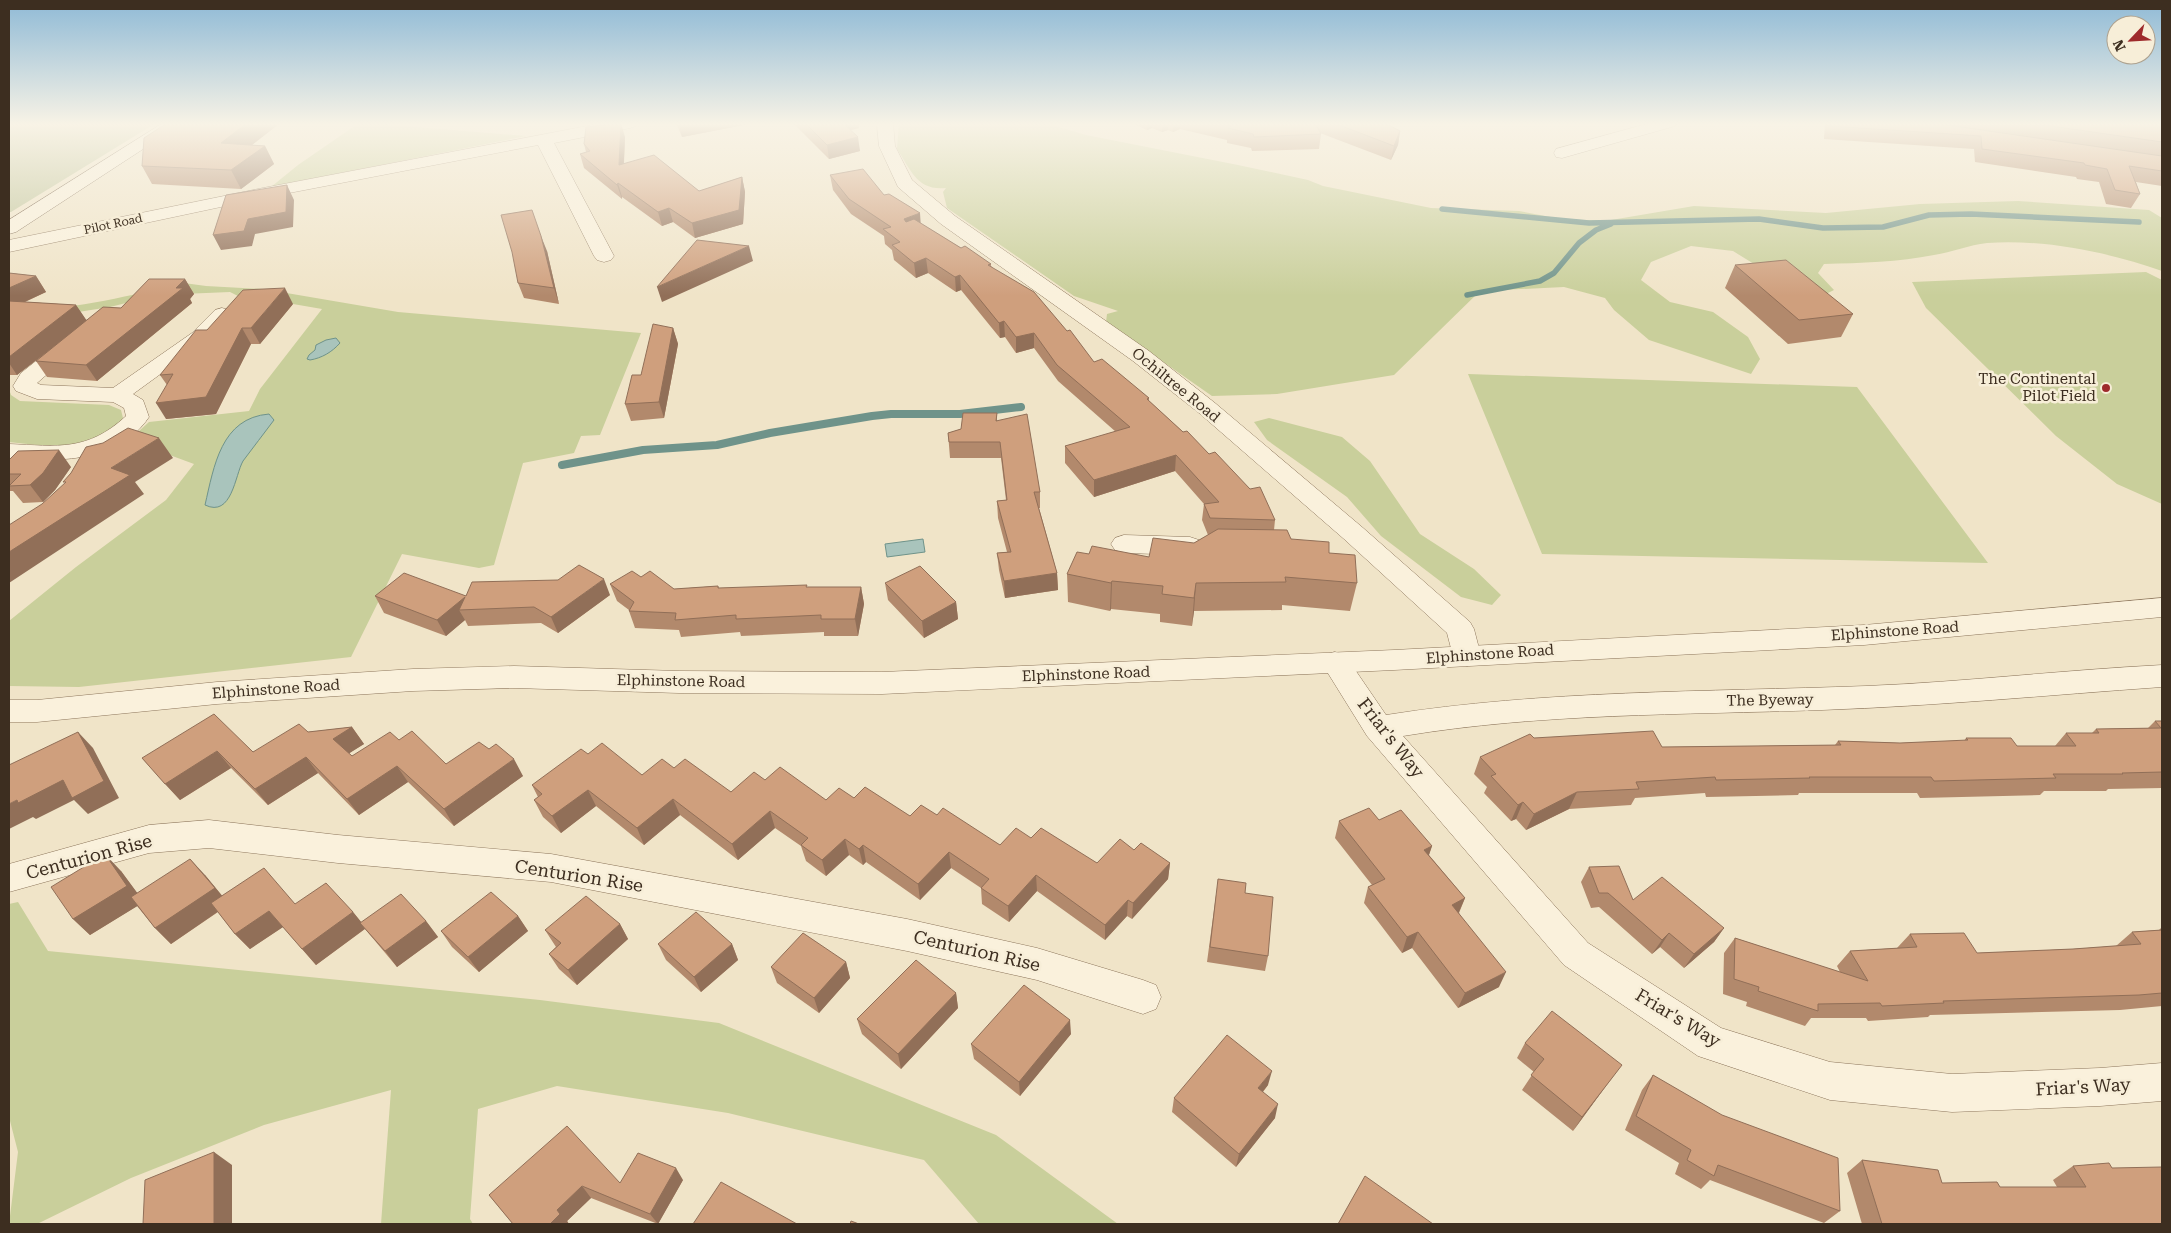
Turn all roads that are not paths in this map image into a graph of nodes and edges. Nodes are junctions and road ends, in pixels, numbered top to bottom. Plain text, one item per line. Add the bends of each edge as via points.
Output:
1 (84, 181) edge
2 (328, 181) edge
3 (565, 181) edge
4 (903, 181) edge
5 (9, 228) edge
6 (9, 246) edge
7 (604, 256) dead end
8 (222, 314) edge
9 (83, 335) edge
10 (176, 337) dead end
11 (199, 337) junction
12 (118, 395) junction
13 (96, 448) junction
14 (9, 451) edge
15 (84, 471) edge
16 (1124, 544) dead end
17 (1214, 546) edge
18 (2162, 607) edge
19 (1468, 656) junction
20 (1335, 662) junction
21 (2162, 676) edge
22 (9, 711) edge
23 (1378, 728) junction
24 (9, 878) edge
25 (1143, 997) dead end
26 (2162, 1082) edge

1 - 5 street
2 - 6 street, Pilot Road
3 - 7 street
4 - 19 street, Ochiltree Road via 948,220 1141,356 1206,408 1341,538 1460,629
8 - 11 street
9 - 12 street via 29,378 24,386 36,392
10 - 11 street
11 - 12 street
12 - 13 street via 135,406 138,417 124,432
13 - 14 street via 57,454
13 - 15 street
16 - 17 street
18 - 19 street, Elphinstone Road via 1864,635
19 - 20 street, Elphinstone Road
20 - 22 street, Elphinstone Road via 882,682 679,682 514,677 413,680
20 - 23 street, Friar's Way
21 - 23 street, The Byeway via 1868,697 1604,704 1424,720
23 - 26 street, Friar's Way via 1576,954 1711,1043 1830,1081 1952,1093
24 - 25 street, Centurion Rise via 149,839 209,834 551,868 926,939 1037,964

